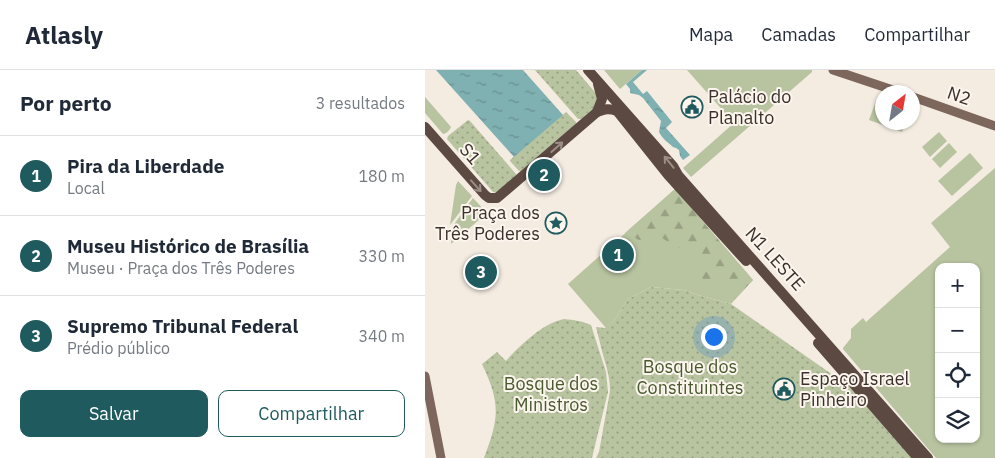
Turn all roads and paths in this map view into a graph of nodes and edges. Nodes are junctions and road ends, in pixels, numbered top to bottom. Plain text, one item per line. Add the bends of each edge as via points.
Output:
1 (588, 70) edge
2 (833, 70) edge
3 (597, 80) junction
4 (878, 85) edge
5 (920, 99) edge
6 (597, 112) junction
7 (995, 126) edge
8 (425, 127) edge
9 (425, 376) edge
10 (441, 458) edge
11 (918, 458) edge
12 (928, 458) edge

1 - 3 highway, N1 LESTE
2 - 4 main road
3 - 6 highway via 602,99
12 -> 3 highway, N1 LESTE
5 - 7 main road, N2
8 -> 6 highway, S1 via 479,189 493,199
6 - 11 highway, N1 LESTE via 606,109 617,111 668,175
9 - 10 main road

